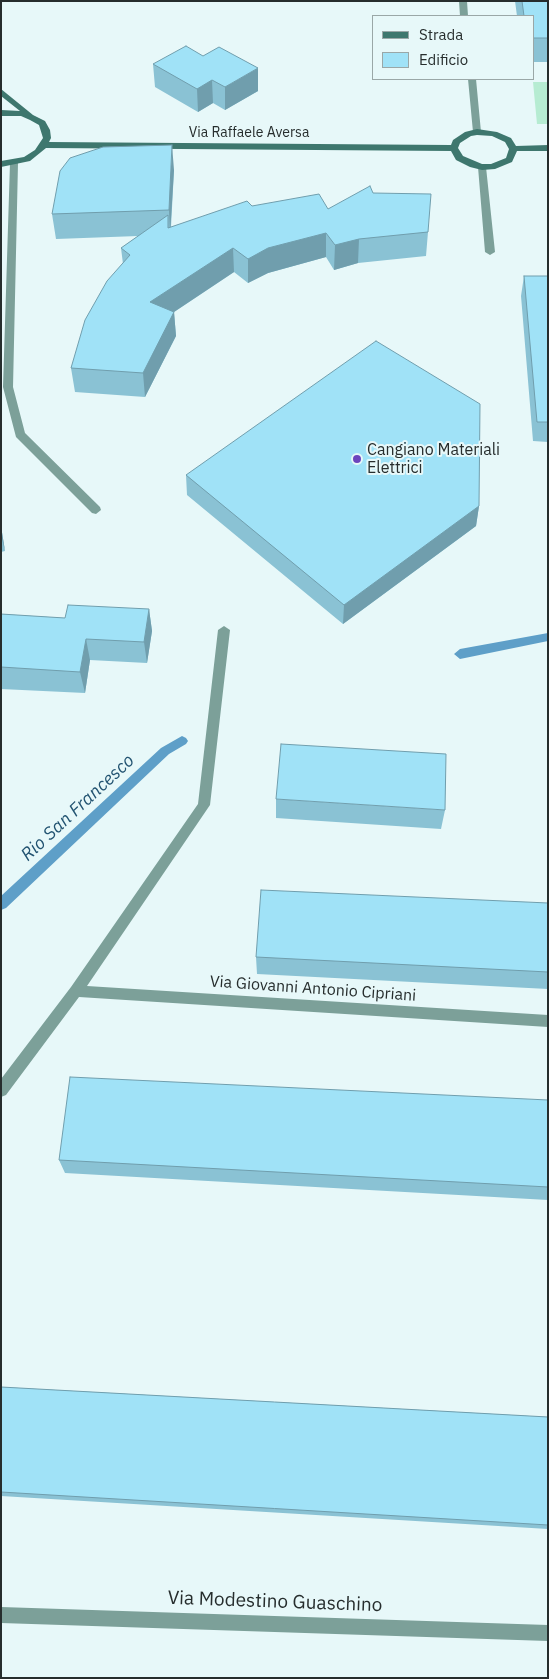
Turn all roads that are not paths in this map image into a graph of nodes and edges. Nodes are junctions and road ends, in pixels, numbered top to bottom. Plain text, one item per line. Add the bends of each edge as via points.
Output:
1 (462, 1) edge
2 (464, 15) edge
3 (472, 80) edge
4 (1, 91) edge
5 (1, 114) edge
6 (33, 118) junction
7 (478, 132) junction
8 (44, 145) junction
9 (454, 148) junction
10 (548, 148) edge
11 (513, 149) junction
12 (14, 163) junction
13 (1, 164) edge
14 (482, 167) junction
15 (490, 252) dead end
16 (96, 510) dead end
17 (224, 630) dead end
18 (76, 991) junction
19 (548, 1021) edge
20 (1, 1090) edge
21 (1, 1614) edge
22 (548, 1633) edge

1 - 2 street
3 - 7 street
4 - 6 main road
5 - 6 main road via 22,114
6 - 8 main road via 46,130
7 - 9 main road via 461,138
7 - 11 main road via 502,136
8 - 9 main road, Via Raffaele Aversa
8 - 12 main road via 27,159
9 - 14 main road via 459,158
10 - 11 main road
11 - 14 main road via 509,160 492,167
12 - 13 main road
12 - 16 street via 8,387 20,434
14 - 15 street
17 - 18 street via 204,805
18 - 19 street, Via Giovanni Antonio Cipriani
18 - 20 street
21 - 22 street, Via Modestino Guaschino

